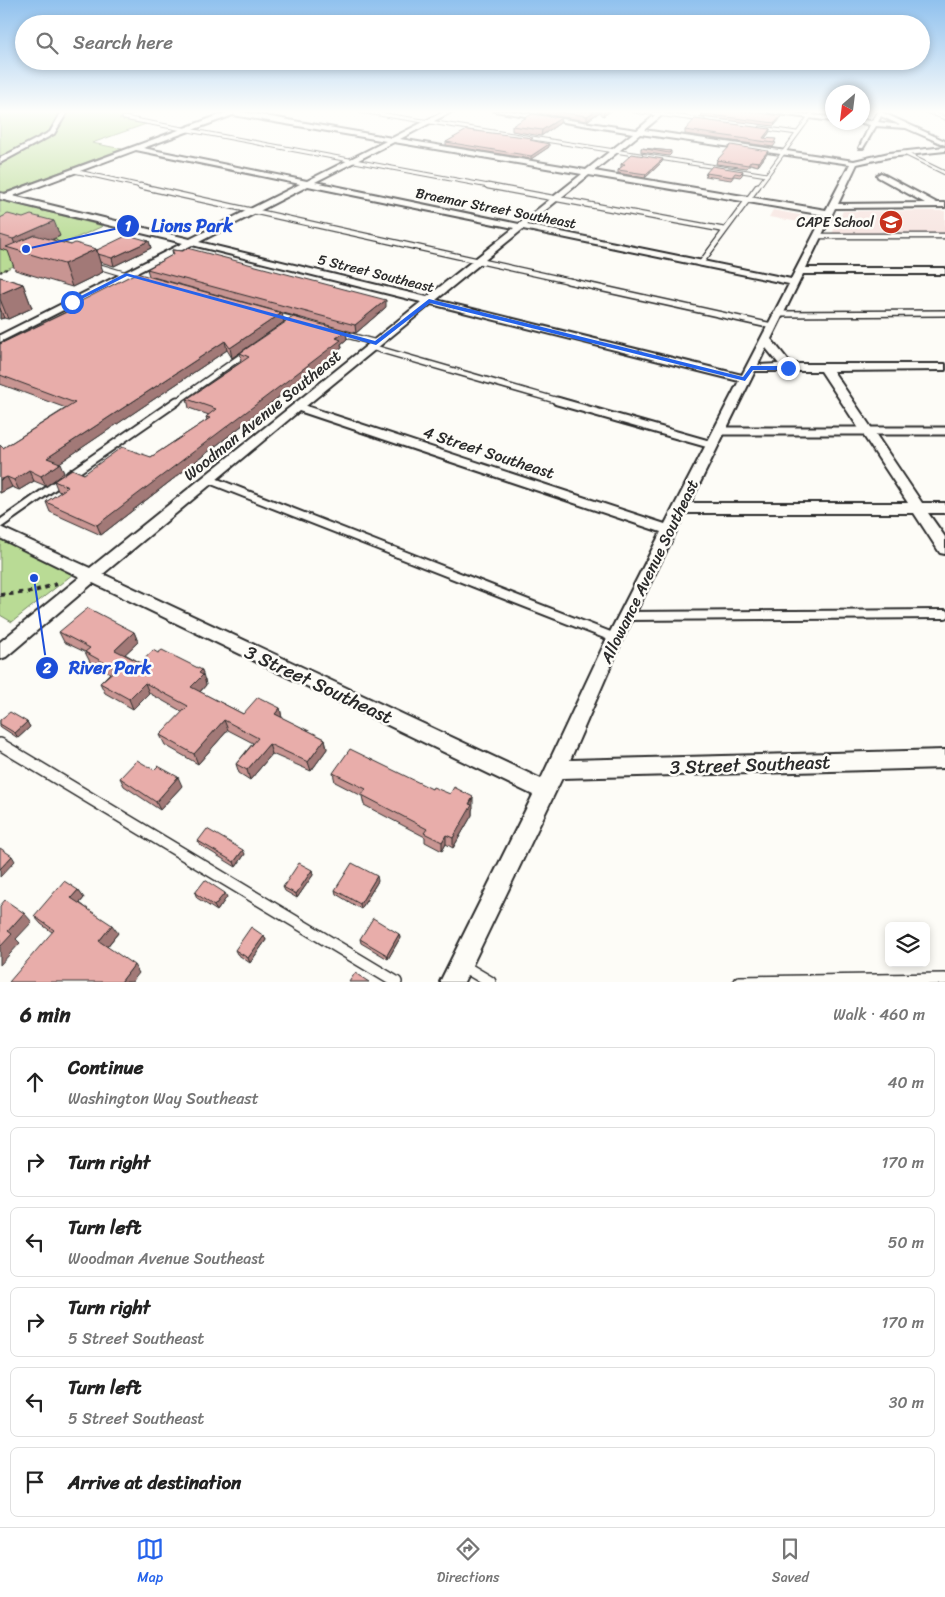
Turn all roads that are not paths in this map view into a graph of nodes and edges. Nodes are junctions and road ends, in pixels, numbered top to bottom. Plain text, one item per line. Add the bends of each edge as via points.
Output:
1 (110, 157) edge
2 (177, 157) edge
3 (329, 157) edge
4 (359, 157) edge
5 (492, 157) edge
6 (608, 157) edge
7 (652, 157) edge
8 (780, 157) edge
9 (810, 157) edge
10 (885, 157) edge
11 (912, 157) edge
12 (351, 161) junction
13 (854, 163) junction
14 (74, 170) junction
15 (588, 173) junction
16 (945, 173) edge
17 (767, 175) junction
18 (881, 175) dead end
19 (306, 183) junction
20 (1, 196) edge
21 (555, 199) junction
22 (748, 200) junction
23 (941, 205) edge
24 (252, 210) junction
25 (831, 210) junction
26 (521, 227) junction
27 (726, 230) junction
28 (817, 236) junction
29 (945, 236) edge
30 (189, 242) junction
31 (478, 261) junction
32 (701, 263) junction
33 (90, 264) edge
34 (945, 271) edge
35 (131, 276) junction
36 (797, 277) junction
37 (429, 301) junction
38 (266, 313) edge
39 (945, 313) edge
40 (294, 320) junction
41 (303, 323) edge
42 (286, 326) edge
43 (772, 326) junction
44 (331, 330) edge
45 (0, 339) edge
46 (374, 345) junction
47 (253, 349) edge
48 (945, 367) edge
49 (788, 368) junction
50 (825, 368) junction
51 (748, 373) junction
52 (298, 407) junction
53 (945, 430) edge
54 (719, 431) junction
55 (867, 431) junction
56 (712, 445) junction
57 (208, 479) junction
58 (680, 508) junction
59 (918, 508) junction
60 (945, 508) edge
61 (0, 524) edge
62 (669, 530) junction
63 (0, 532) edge
64 (945, 549) edge
65 (93, 577) junction
66 (945, 614) edge
67 (626, 616) junction
68 (615, 638) junction
69 (0, 652) edge
70 (0, 744) edge
71 (945, 759) edge
72 (556, 769) junction
73 (545, 791) junction
74 (460, 965) junction
75 (945, 979) edge
76 (396, 982) edge
77 (452, 982) edge
78 (490, 982) edge
79 (739, 982) edge

1 - 14 street
2 - 19 street, Braemar Street Southeast
3 - 12 lane
4 - 12 street
5 - 15 street
6 - 15 street, Woodman Avenue Southeast
7 - 17 lane
8 - 17 lane
9 - 13 street
10 - 13 street
11 - 16 lane
12 - 19 street
12 - 21 lane
13 - 25 street, Allowance Avenue Southeast
14 - 20 street
14 - 24 lane
15 - 21 street, Woodman Avenue Southeast
15 - 22 street
17 - 22 lane
18 - 23 street
19 - 24 street
19 - 26 street, Braemar Street Southeast
20 - 30 street, 5 Street Southeast
21 - 26 street, Woodman Avenue Southeast
21 - 27 lane
22 - 25 street
22 - 27 lane
23 - 25 street
24 - 30 street
24 - 31 lane
25 - 28 street, Allowance Avenue Southeast
26 - 31 street, Woodman Avenue Southeast
26 - 32 street, Braemar Street Southeast
27 - 32 lane
28 - 29 lane
28 - 36 street, Allowance Avenue Southeast
30 - 35 street
30 - 37 street, 5 Street Southeast
31 - 37 street, Woodman Avenue Southeast
31 - 43 lane
32 - 36 street, Braemar Street Southeast
33 - 35 lane
34 - 36 street, Braemar Street Southeast
35 - 45 street
36 - 43 street, Allowance Avenue Southeast
37 - 46 street, Woodman Avenue Southeast
37 - 51 street, 5 Street Southeast
38 - 40 lane
39 - 43 lane
40 - 41 lane
40 - 42 lane
43 - 49 street
43 - 51 street, Allowance Avenue Southeast
44 - 46 lane
46 - 52 street, Woodman Avenue Southeast
46 - 56 lane
47 - 61 lane
48 - 50 street, 5 Street Southeast
49 - 50 street, 5 Street Southeast
49 - 51 street, 5 Street Southeast
50 - 55 street
51 - 54 street, Allowance Avenue Southeast
52 - 57 street, Woodman Avenue Southeast
52 - 62 street, 4 Street Southeast
53 - 55 lane
54 - 55 lane
54 - 56 street, Allowance Avenue Southeast
55 - 59 street
56 - 58 street, Allowance Avenue Southeast
57 - 65 street, Woodman Avenue Southeast
57 - 68 lane
58 - 59 street
58 - 62 street, Allowance Avenue Southeast
59 - 60 street
59 - 64 street
62 - 67 street, Allowance Avenue Southeast
63 - 65 street, 3 Street Southeast
65 - 69 street, Woodman Avenue Southeast
65 - 73 street, 3 Street Southeast
66 - 67 lane
67 - 68 street, Allowance Avenue Southeast
68 - 72 street, Allowance Avenue Southeast
70 - 76 lane
71 - 72 street, 3 Street Southeast
72 - 73 street, Allowance Avenue Southeast
73 - 74 street, Allowance Avenue Southeast
74 - 77 street, Allowance Avenue Southeast
74 - 78 lane
75 - 79 lane

